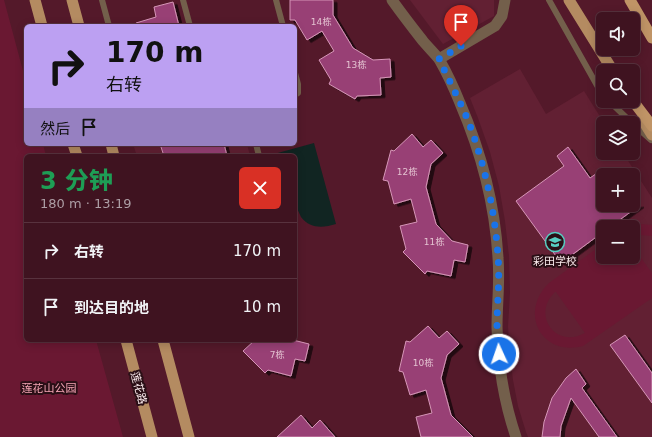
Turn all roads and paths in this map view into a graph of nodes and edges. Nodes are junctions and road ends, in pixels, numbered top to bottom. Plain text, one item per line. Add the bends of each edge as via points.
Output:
1 (35, 0) edge
2 (72, 0) edge
3 (102, 0) edge
4 (183, 0) edge
5 (276, 0) edge
6 (392, 0) edge
7 (505, 0) edge
8 (549, 0) edge
9 (569, 0) edge
10 (630, 0) edge
11 (41, 24) edge
12 (78, 24) edge
13 (108, 24) edge
14 (189, 24) edge
15 (282, 24) edge
16 (652, 38) edge
17 (439, 59) junction
18 (609, 64) edge
19 (297, 80) edge
20 (596, 84) edge
21 (297, 94) edge
22 (617, 108) edge
23 (636, 108) edge
24 (638, 108) edge
25 (625, 116) edge
26 (652, 126) edge
27 (640, 129) edge
28 (652, 135) edge
29 (652, 140) edge
30 (127, 342) edge
31 (164, 342) edge
32 (152, 437) edge
33 (189, 437) edge
34 (516, 437) edge

1 - 11 main road
2 - 12 main road
3 - 13 lane
4 - 14 lane
5 - 15 lane
6 - 17 street
7 - 17 street via 502,16 495,26
8 - 20 lane
9 - 18 main road
10 - 16 highway
17 - 34 street via 468,122 489,188 498,257 497,326 502,382
19 - 21 lane
22 - 25 lane
23 - 28 main road
24 - 26 highway
27 - 29 lane
30 - 32 main road, 莲花路
31 - 33 main road

